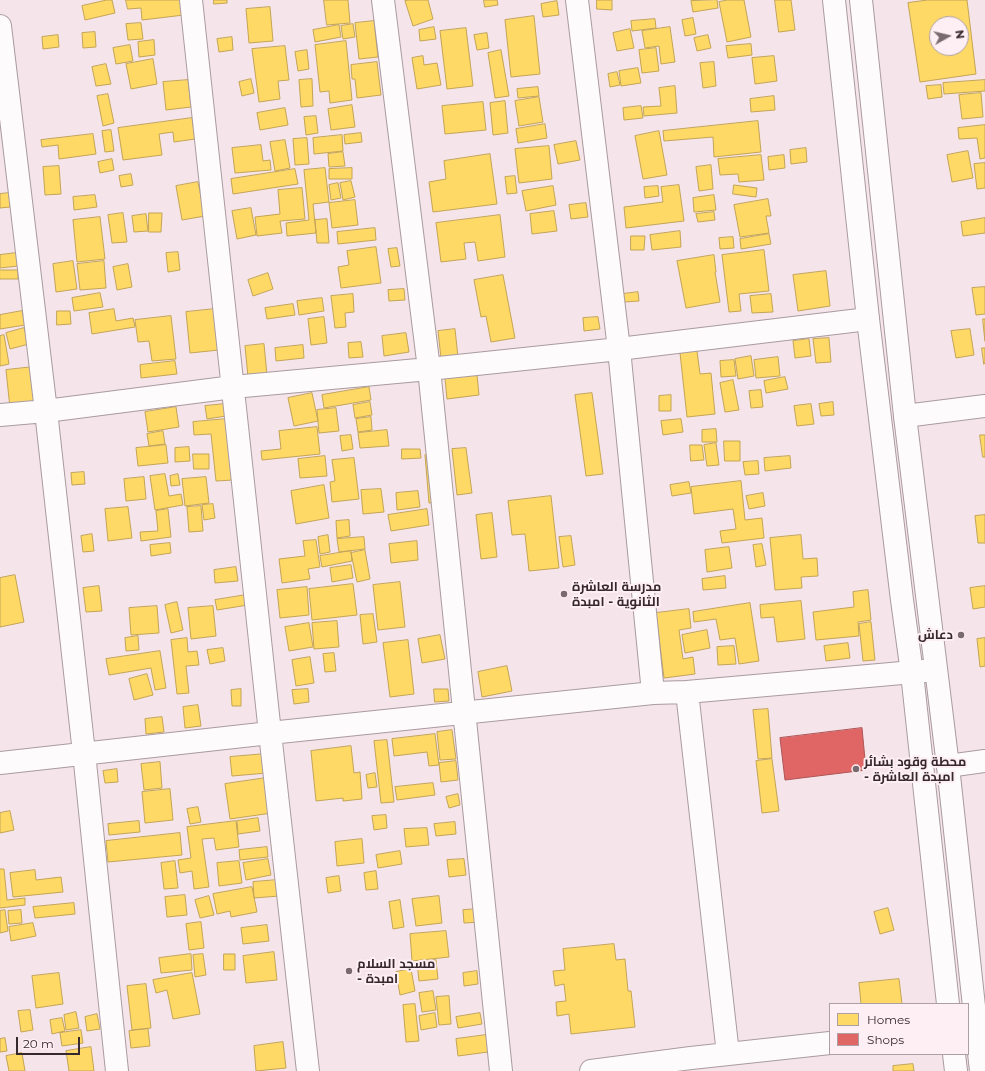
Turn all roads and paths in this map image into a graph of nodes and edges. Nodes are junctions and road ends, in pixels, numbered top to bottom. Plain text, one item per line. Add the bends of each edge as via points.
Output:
1 (191, 0) edge
2 (384, 0) edge
3 (577, 0) edge
4 (834, 0) edge
5 (861, 0) edge
6 (0, 26) edge
7 (868, 319) junction
8 (619, 350) junction
9 (429, 369) junction
10 (233, 387) junction
11 (985, 406) edge
12 (46, 411) junction
13 (0, 415) edge
14 (905, 416) junction
15 (936, 670) junction
16 (912, 673) junction
17 (686, 692) junction
18 (653, 693) junction
19 (464, 712) junction
20 (270, 732) junction
21 (84, 753) junction
22 (985, 761) edge
23 (0, 763) edge
24 (948, 766) junction
25 (960, 879) junction
26 (936, 883) junction
27 (948, 1003) edge
28 (829, 1043) edge
29 (728, 1054) junction
30 (954, 1055) edge
31 (692, 1065) edge
32 (117, 1071) edge
33 (308, 1071) edge
34 (501, 1071) edge
35 (591, 1071) edge
36 (956, 1071) edge
37 (981, 1071) edge

1 - 10 street
2 - 9 street
3 - 8 street
4 - 7 street
5 - 14 street
6 - 12 street
7 - 8 street
7 - 16 street
8 - 9 street
8 - 18 street
9 - 10 street
9 - 19 street
10 - 12 street
10 - 20 street
11 - 14 street
12 - 13 street
12 - 21 street
14 - 15 street
15 - 16 street
15 - 24 street
16 - 17 street
16 - 26 street
17 - 18 street
17 - 29 street
18 - 19 street
19 - 20 street
19 - 34 street
20 - 21 street
20 - 33 street
21 - 23 street
21 - 32 street
22 - 24 street
24 - 25 street
25 - 26 street
25 - 37 street
26 - 27 street
28 - 29 street
29 - 31 street
30 - 36 street
31 - 35 street

